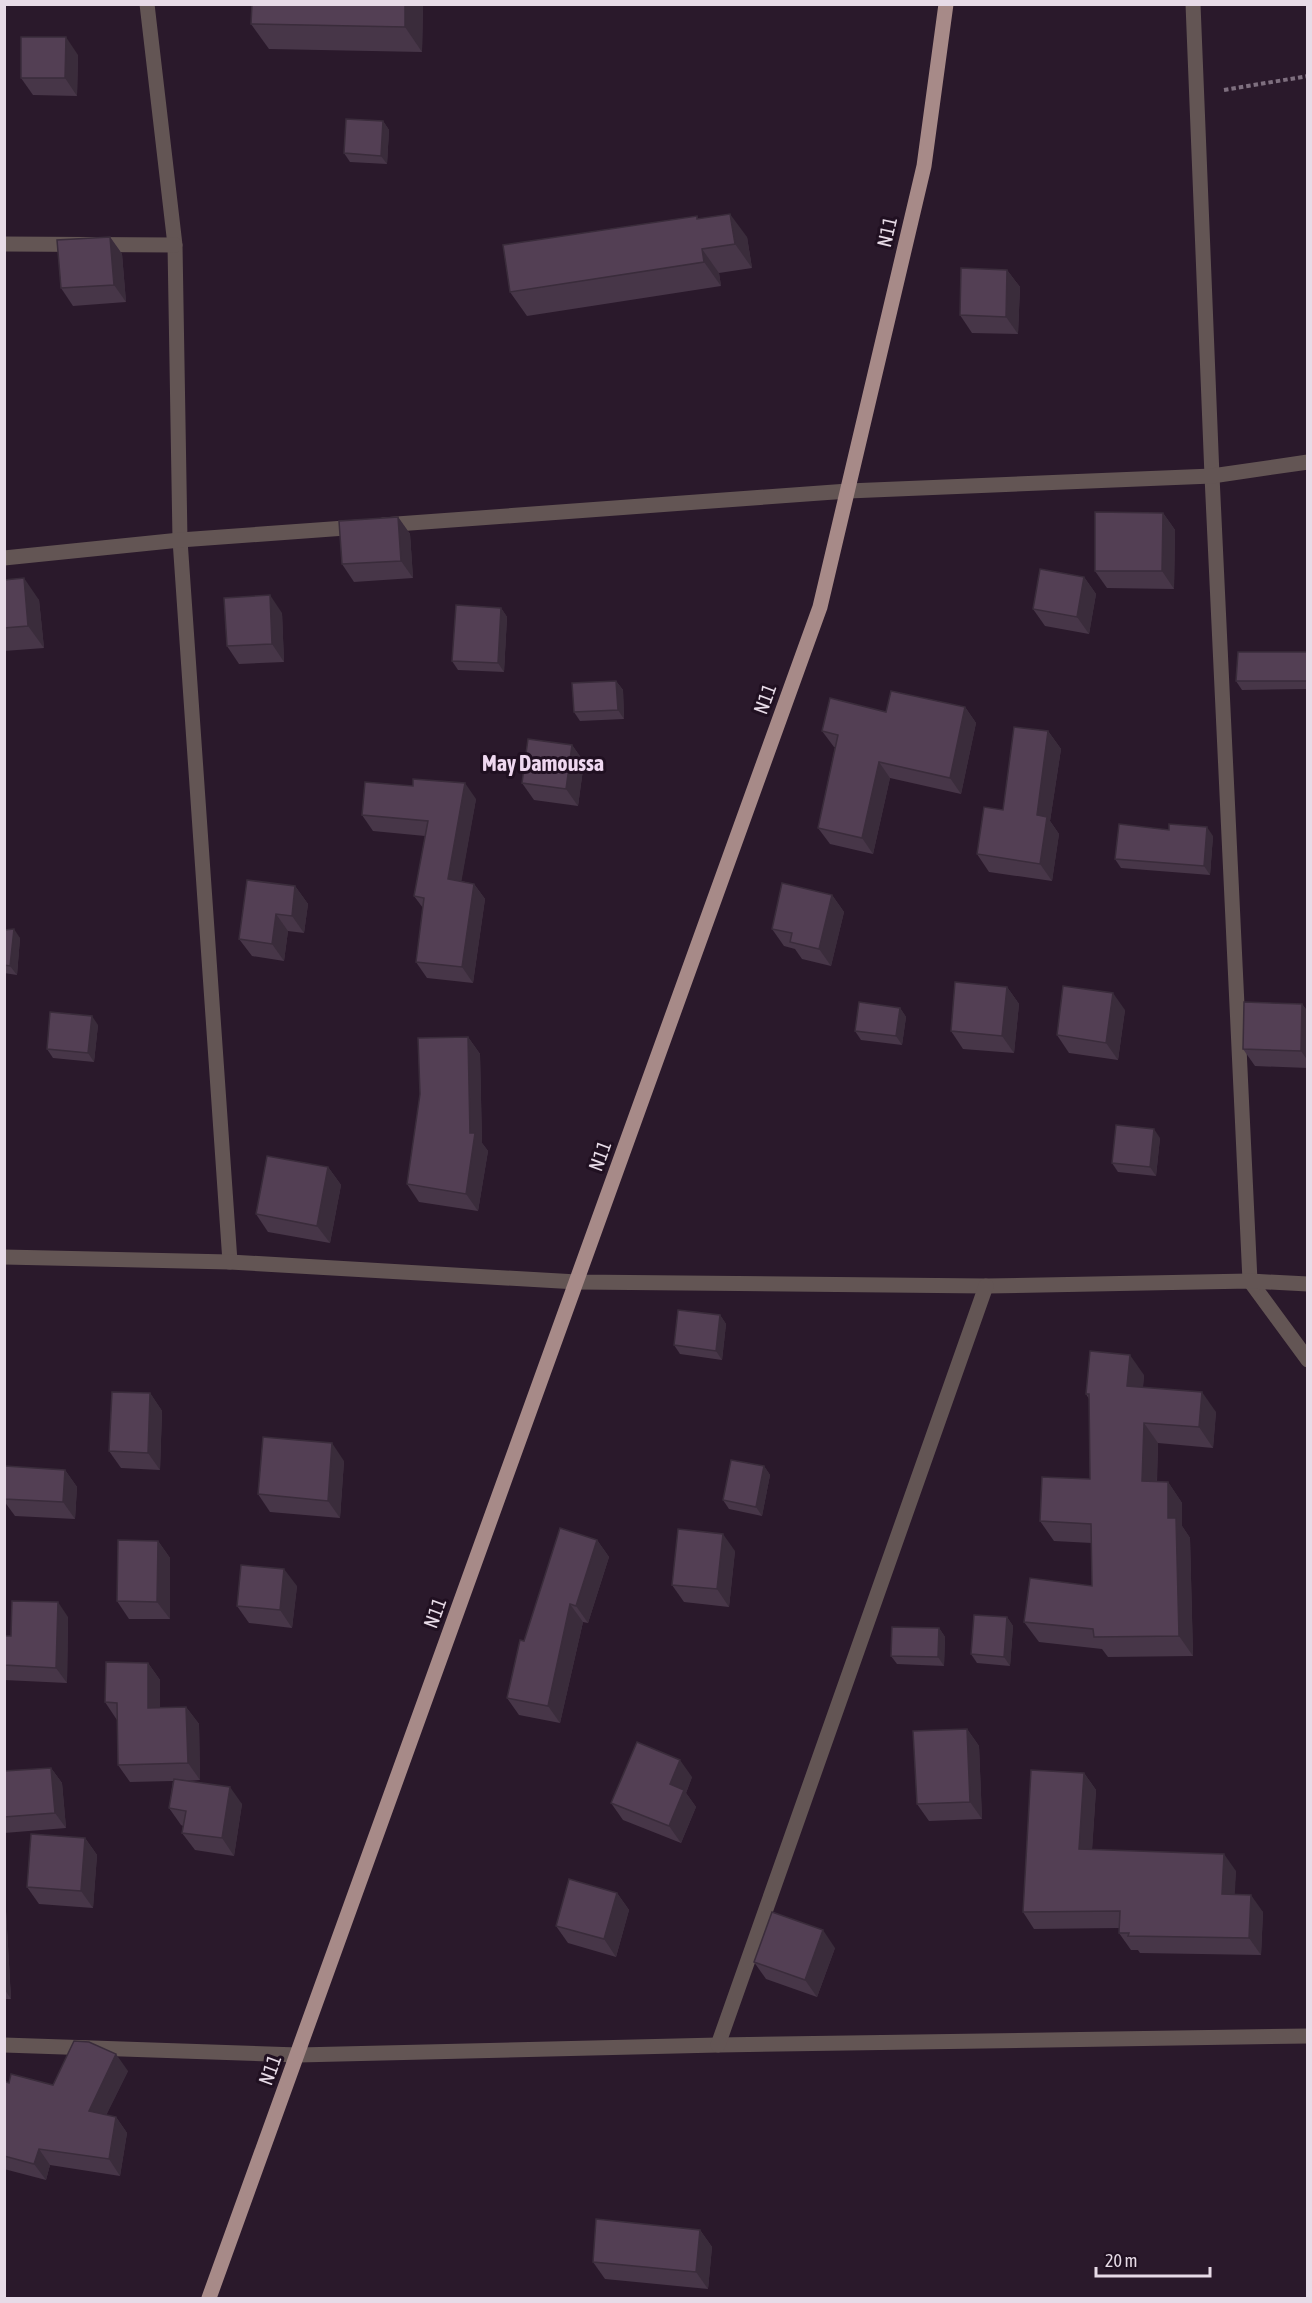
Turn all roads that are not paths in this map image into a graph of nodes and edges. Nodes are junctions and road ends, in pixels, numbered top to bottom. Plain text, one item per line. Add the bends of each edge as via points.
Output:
1 (147, 4) edge
2 (945, 4) edge
3 (1193, 4) edge
4 (4, 244) edge
5 (175, 245) junction
6 (1308, 462) edge
7 (1212, 476) junction
8 (848, 491) junction
9 (180, 540) junction
10 (4, 558) edge
11 (4, 1257) edge
12 (230, 1262) junction
13 (1250, 1281) junction
14 (577, 1282) junction
15 (1308, 1284) edge
16 (986, 1286) junction
17 (1308, 1360) edge
18 (1308, 2036) edge
19 (4, 2045) edge
20 (718, 2045) junction
21 (298, 2055) junction
22 (209, 2298) edge

1 - 5 street
2 - 8 main road, N11 via 924,166
3 - 7 street
4 - 5 street
5 - 9 street
6 - 7 street
7 - 8 street
7 - 13 street
8 - 9 street
8 - 14 main road, N11 via 820,607
9 - 10 street
9 - 12 street
11 - 12 street
12 - 14 street
13 - 15 street
13 - 16 street
13 - 17 street
14 - 16 street
14 - 21 main road, N11
16 - 20 street
18 - 20 street
19 - 21 street
20 - 21 street
21 - 22 main road, N11

